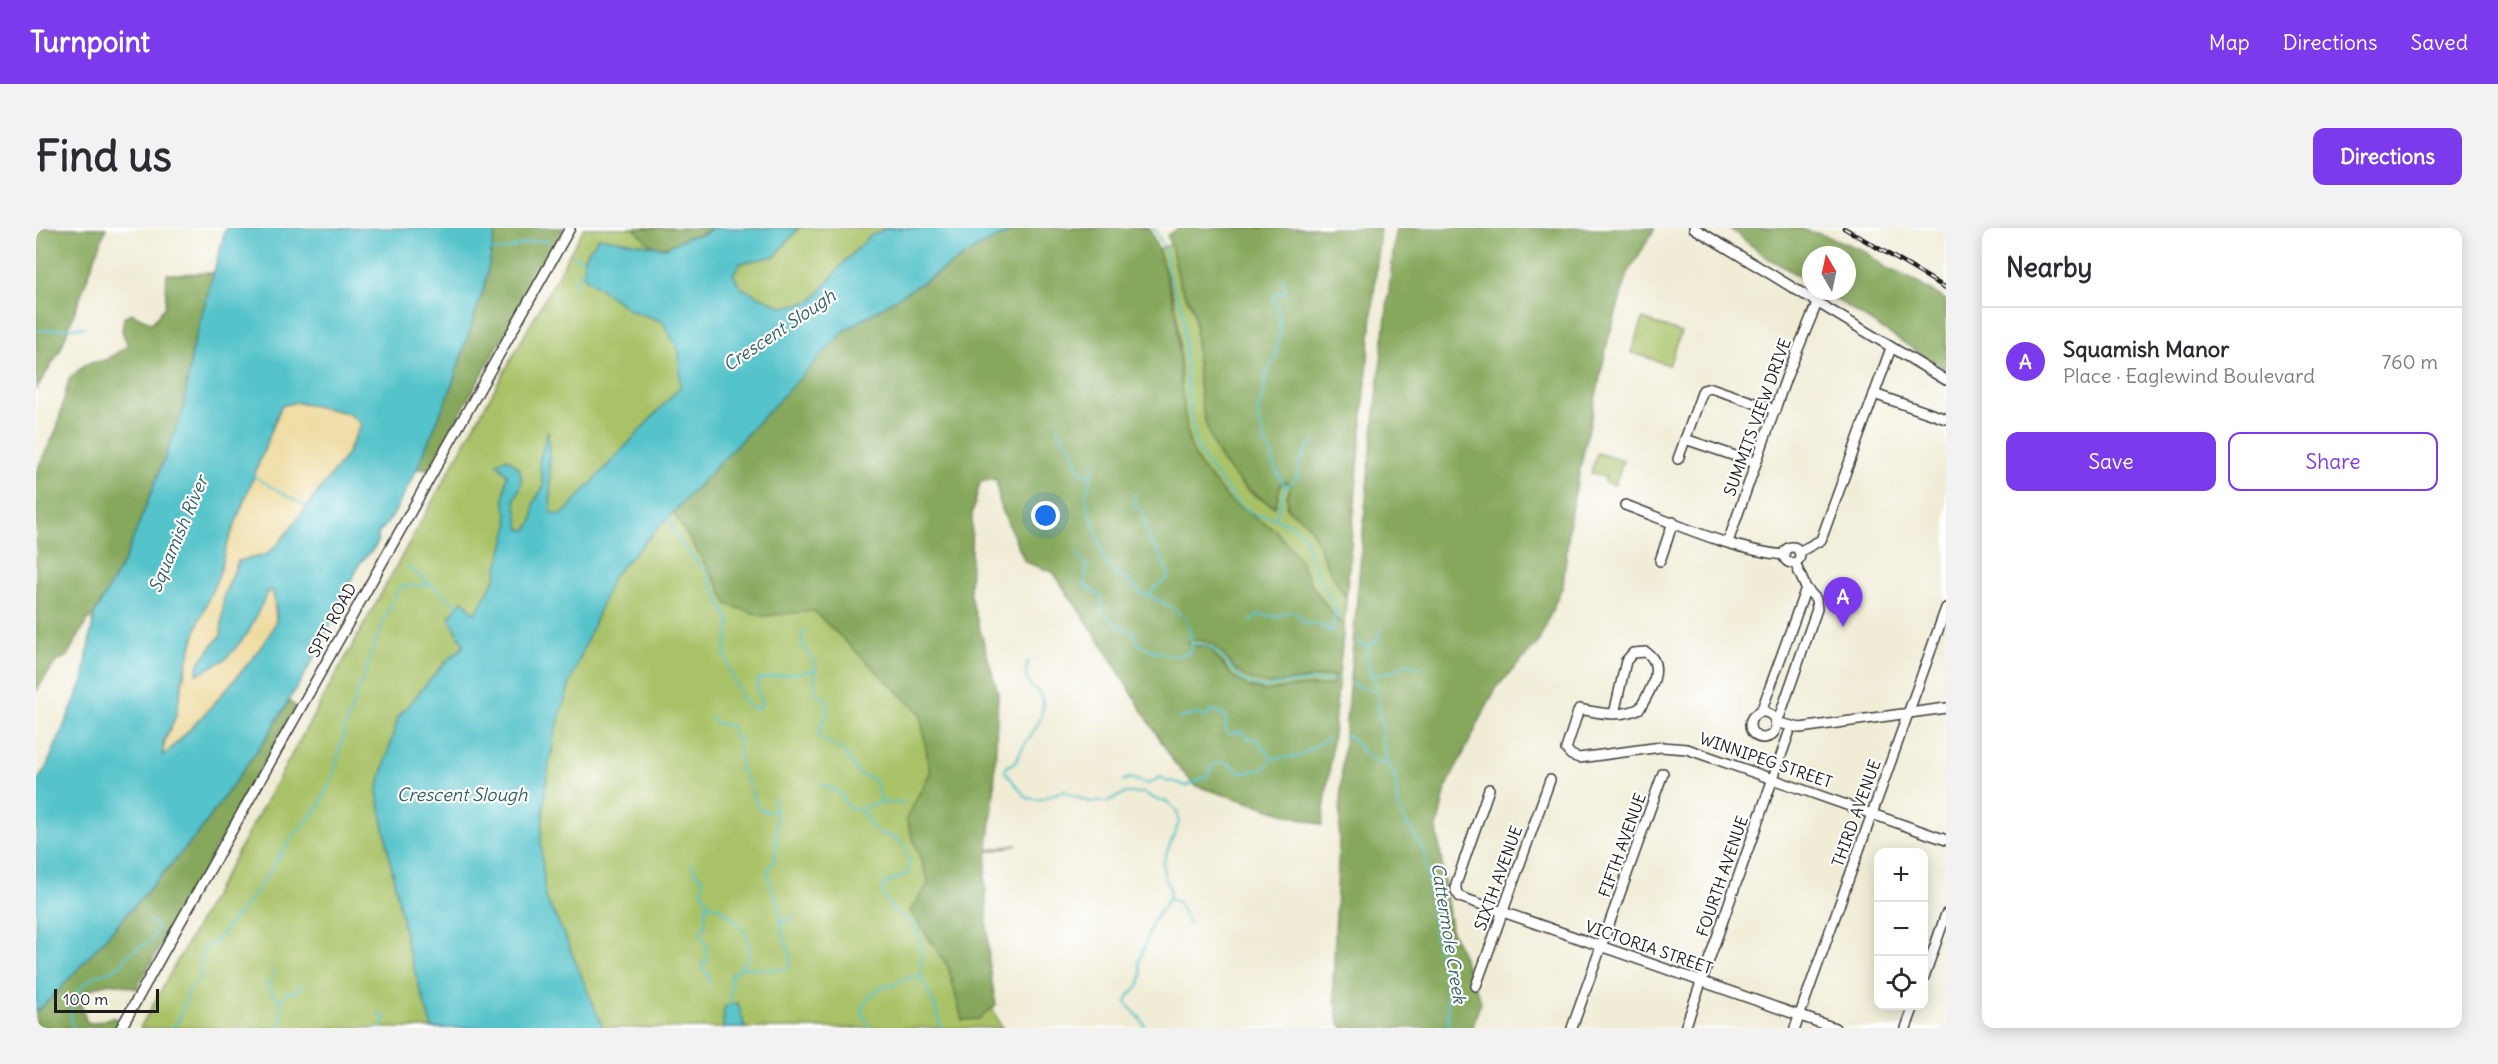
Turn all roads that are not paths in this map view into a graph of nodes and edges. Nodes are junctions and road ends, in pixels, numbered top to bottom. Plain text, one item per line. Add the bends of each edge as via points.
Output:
1 (570, 228) edge
2 (1694, 228) edge
3 (1817, 303) junction
4 (1891, 348) junction
5 (1946, 380) edge
6 (1874, 394) junction
7 (1775, 410) junction
8 (1946, 418) edge
9 (1685, 439) junction
10 (1678, 459) dead end
11 (1756, 463) junction
12 (1625, 505) dead end
13 (1673, 522) junction
14 (1728, 542) junction
15 (1799, 552) junction
16 (1784, 555) junction
17 (1660, 561) dead end
18 (1795, 563) junction
19 (1806, 588) junction
20 (1946, 608) edge
21 (1946, 708) edge
22 (1761, 712) junction
23 (1614, 714) junction
24 (1908, 714) junction
25 (1775, 721) junction
26 (1800, 728) junction
27 (1789, 733) junction
28 (1769, 736) junction
29 (1663, 773) dead end
30 (1773, 777) junction
31 (1550, 780) dead end
32 (1489, 789) dead end
33 (1872, 813) junction
34 (1946, 840) edge
35 (1502, 911) junction
36 (1946, 914) edge
37 (1601, 946) junction
38 (1928, 963) edge
39 (1701, 981) junction
40 (1476, 986) dead end
41 (1912, 1010) edge
42 (1800, 1016) junction
43 (121, 1028) edge
44 (1572, 1028) edge
45 (1685, 1028) edge
46 (1795, 1028) edge
47 (1835, 1028) edge
48 (1906, 1028) edge

1 - 43 street, SPIT ROAD
2 - 3 street
3 - 4 street
3 - 7 street, SUMMITS VIEW DRIVE
4 - 5 street
4 - 6 street
6 - 8 street
6 - 15 street via 1821,540
7 - 9 street via 1707,388 1701,392
7 - 11 street, SUMMITS VIEW DRIVE
9 - 10 street
9 - 11 street
11 - 14 street, SUMMITS VIEW DRIVE
12 - 13 street
13 - 14 street
13 - 17 street
14 - 16 street
15 - 16 street via 1790,547
15 - 18 street
16 - 18 street via 1786,561
18 - 19 street
19 - 22 street
19 - 25 street via 1816,599 1817,609
20 - 24 street, THIRD AVENUE
21 - 24 street
22 - 25 street
22 - 28 street via 1752,718 1750,729 1758,737
23 - 23 street via 1642,705 1657,667 1646,652 1628,657
23 - 30 street, WINNIPEG STREET via 1579,709 1567,741 1566,749 1571,755 1579,758 1676,747
24 - 26 street
24 - 33 street, THIRD AVENUE
25 - 26 street
25 - 28 street
26 - 27 street
27 - 28 street
27 - 30 street, FOURTH AVENUE
29 - 37 street, FIFTH AVENUE
30 - 33 street, WINNIPEG STREET
30 - 39 street, FOURTH AVENUE
31 - 35 street, SIXTH AVENUE
32 - 35 street, VICTORIA STREET via 1456,891 1460,897
33 - 34 street, WINNIPEG STREET
33 - 42 street, THIRD AVENUE
35 - 37 street, VICTORIA STREET
35 - 40 street, SIXTH AVENUE
36 - 38 street
37 - 39 street, VICTORIA STREET
37 - 44 street, FIFTH AVENUE
39 - 42 street, VICTORIA STREET
39 - 45 street, FOURTH AVENUE
41 - 48 street
42 - 46 street, THIRD AVENUE
42 - 47 street, VICTORIA STREET

